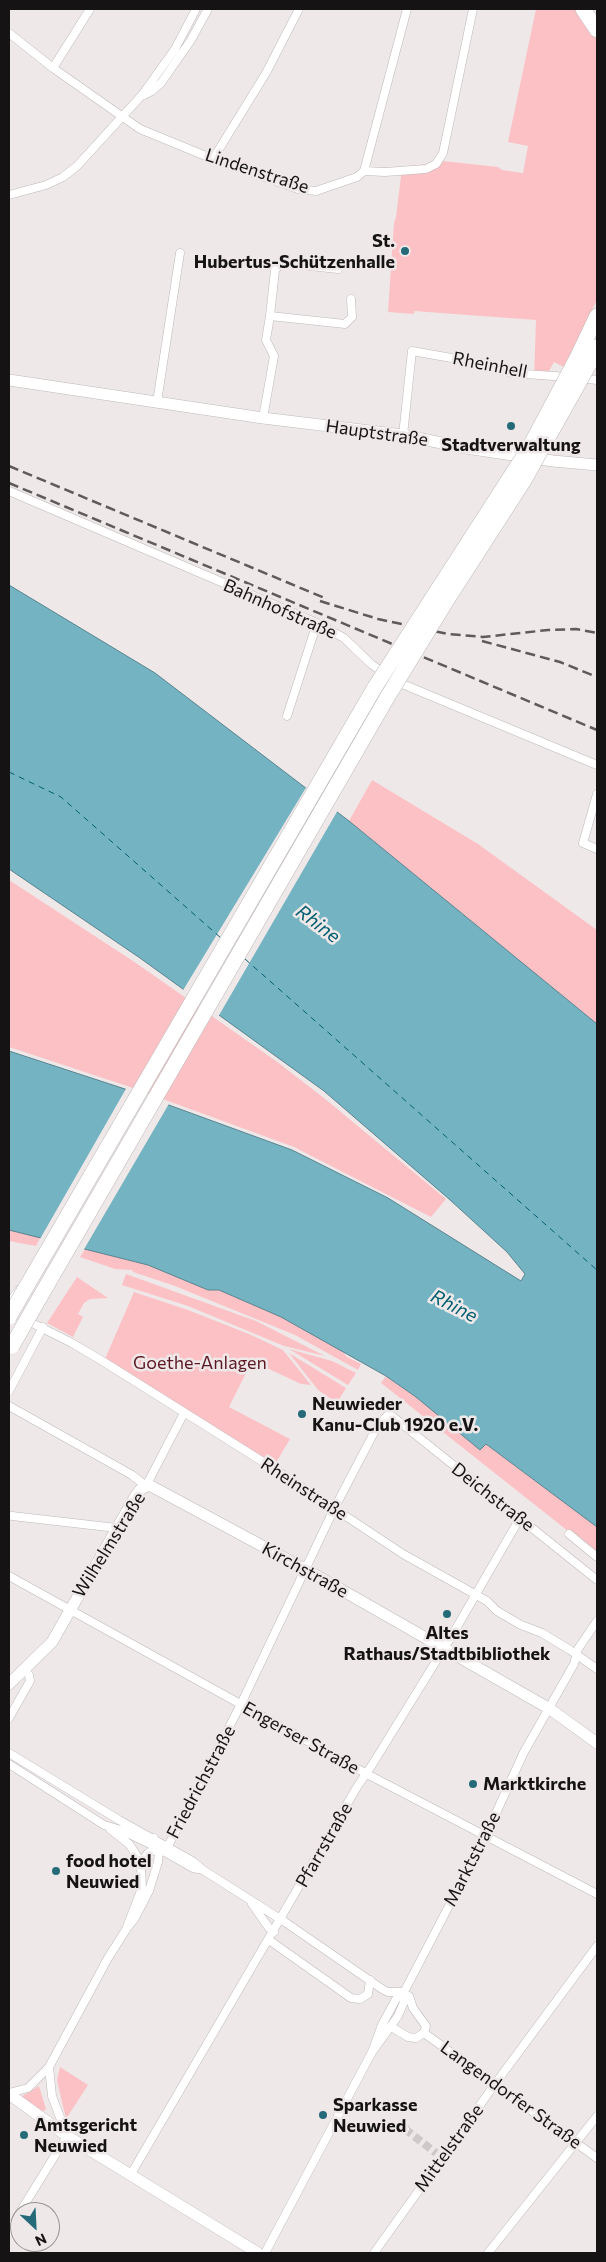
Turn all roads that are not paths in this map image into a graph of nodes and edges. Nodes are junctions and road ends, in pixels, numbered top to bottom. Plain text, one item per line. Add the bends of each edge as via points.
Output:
1 (90, 9) edge
2 (196, 9) edge
3 (208, 9) edge
4 (299, 9) edge
5 (407, 9) edge
6 (473, 9) edge
7 (583, 9) edge
8 (589, 9) edge
9 (597, 23) edge
10 (597, 30) edge
11 (9, 33) edge
12 (53, 68) junction
13 (142, 96) junction
14 (122, 118) junction
15 (213, 158) junction
16 (364, 171) junction
17 (9, 195) edge
18 (180, 254) dead end
19 (338, 269) dead end
20 (351, 299) dead end
21 (270, 316) junction
22 (597, 316) edge
23 (597, 347) edge
24 (9, 380) edge
25 (597, 380) edge
26 (157, 402) junction
27 (263, 418) junction
28 (403, 435) junction
29 (597, 465) edge
30 (9, 491) edge
31 (317, 622) junction
32 (287, 716) dead end
33 (597, 764) edge
34 (597, 794) edge
35 (597, 849) edge
36 (26, 1289) junction
37 (9, 1306) edge
38 (9, 1312) edge
39 (9, 1317) edge
40 (43, 1327) junction
41 (10, 1350) edge
42 (9, 1392) edge
43 (9, 1406) edge
44 (184, 1413) junction
45 (387, 1416) joint
46 (146, 1486) junction
47 (334, 1509) junction
48 (12, 1516) dead end
49 (520, 1518) junction
50 (117, 1528) junction
51 (569, 1534) dead end
52 (597, 1557) edge
53 (305, 1569) junction
54 (9, 1576) edge
55 (597, 1580) edge
56 (475, 1595) junction
57 (69, 1609) junction
58 (597, 1621) edge
59 (443, 1649) junction
60 (576, 1655) junction
61 (597, 1669) edge
62 (25, 1670) junction
63 (9, 1684) edge
64 (241, 1704) junction
65 (550, 1708) junction
66 (9, 1718) edge
67 (597, 1743) edge
68 (9, 1753) edge
69 (9, 1764) edge
70 (365, 1774) junction
71 (104, 1825) junction
72 (486, 1836) junction
73 (154, 1838) junction
74 (158, 1848) junction
75 (169, 1850) junction
76 (158, 1862) junction
77 (141, 1868) junction
78 (597, 1894) edge
79 (245, 1896) junction
80 (281, 1919) junction
81 (127, 1928) junction
82 (274, 1932) junction
83 (269, 1940) junction
84 (597, 1946) edge
85 (370, 1980) junction
86 (406, 1994) junction
87 (394, 2028) dead end
88 (424, 2033) junction
89 (50, 2067) junction
90 (495, 2084) junction
91 (9, 2094) edge
92 (597, 2116) edge
93 (67, 2136) junction
94 (577, 2142) junction
95 (597, 2158) edge
96 (131, 2174) junction
97 (26, 2202) edge
98 (258, 2253) edge
99 (265, 2253) edge
100 (374, 2253) edge
101 (488, 2253) edge

1 - 12 street
2 - 13 street via 175,50
3 - 13 street via 161,83
4 - 15 street via 266,73
5 - 16 street
6 - 16 street, Lindenstraße via 442,153 436,164 426,169
7 - 10 highway
8 - 9 highway
11 - 12 street, Lindenstraße
12 - 14 street, Lindenstraße
13 - 14 street
14 - 15 street, Lindenstraße via 140,129
14 - 17 street via 63,177
15 - 16 street, Lindenstraße via 298,188 316,191 357,177
18 - 26 street
19 - 21 street via 282,262 275,270
20 - 21 street via 352,317 345,324
21 - 27 street via 266,340 274,356
22 - 36 highway, bridge via 528,448 359,713
23 - 41 highway, bridge via 540,454 388,696
24 - 26 street, Hauptstraße
25 - 28 street, Rheinhell via 511,372 412,351
26 - 27 street, Hauptstraße
27 - 28 street, Hauptstraße
28 - 29 street, Hauptstraße via 466,448
30 - 31 street, Bahnhofstraße
31 - 32 street
31 - 33 street, Bahnhofstraße via 344,638 395,681
34 - 35 street via 583,842
36 - 37 highway, bridge
36 - 39 highway, bridge
38 - 40 street, Rheinstraße
40 - 42 street
40 - 44 street, Rheinstraße
43 - 46 street, Kirchstraße
44 - 46 street, Wilhelmstraße
44 - 47 street, Rheinstraße
45 - 47 street, Friedrichstraße via 378,1426
45 - 49 street, Deichstraße via 392,1416
46 - 50 street, Wilhelmstraße via 140,1490
46 - 53 street, Kirchstraße via 154,1486
47 - 53 street, Friedrichstraße
47 - 56 street, Rheinstraße
48 - 50 street
49 - 55 street, Deichstraße
49 - 56 street, Pfarrstraße
50 - 57 street, Wilhelmstraße
51 - 52 street
53 - 59 street, Kirchstraße
53 - 64 street, Friedrichstraße
54 - 57 street, Engerser Straße
56 - 59 street, Pfarrstraße
56 - 60 street, Rheinstraße via 497,1611 542,1633
57 - 62 street, Wilhelmstraße via 52,1642
57 - 64 street, Engerser Straße
58 - 60 street, Marktstraße
59 - 65 street, Kirchstraße
59 - 70 street, Pfarrstraße
60 - 61 street, Rheinstraße
60 - 65 street, Marktstraße
62 - 63 street, Wilhelmstraße
62 - 66 street via 30,1681
64 - 70 street, Engerser Straße
64 - 75 street, Friedrichstraße
65 - 67 street, Kirchstraße
65 - 72 street, Marktstraße via 524,1752
68 - 73 street
69 - 71 street
70 - 72 street, Engerser Straße
70 - 80 street, Pfarrstraße
71 - 74 street
71 - 77 street, Friedrichstraße via 129,1844
72 - 78 street, Engerser Straße
72 - 86 street, Marktstraße
73 - 74 street, Friedrichstraße
73 - 75 street
74 - 75 street, Friedrichstraße
74 - 76 street, Friedrichstraße
74 - 77 street, Friedrichstraße via 145,1856
75 - 76 street, Friedrichstraße
75 - 79 street via 194,1862
76 - 81 street, Friedrichstraße via 149,1891
77 - 81 street, Friedrichstraße via 142,1888
79 - 80 street
79 - 82 street
80 - 82 street, Pfarrstraße
80 - 85 street
81 - 89 street, Friedrichstraße
82 - 83 street, Pfarrstraße
83 - 85 street via 352,1998 360,1999 368,1994
83 - 96 street, Pfarrstraße
84 - 90 street, Mittelstraße
85 - 86 street via 388,1992
86 - 88 street, Langendorfer Straße via 426,2026
86 - 99 street, Marktstraße via 396,1998 372,2052
87 - 88 street, Langendorfer Straße via 408,2037 416,2038
88 - 90 street, Langendorfer Straße
89 - 91 street, Friedrichstraße via 28,2088
89 - 93 street via 52,2096
90 - 94 street, Langendorfer Straße
90 - 100 street, Mittelstraße
91 - 93 street
92 - 94 street
93 - 96 street
93 - 97 street
94 - 95 street, Langendorfer Straße
94 - 101 street
96 - 98 street

